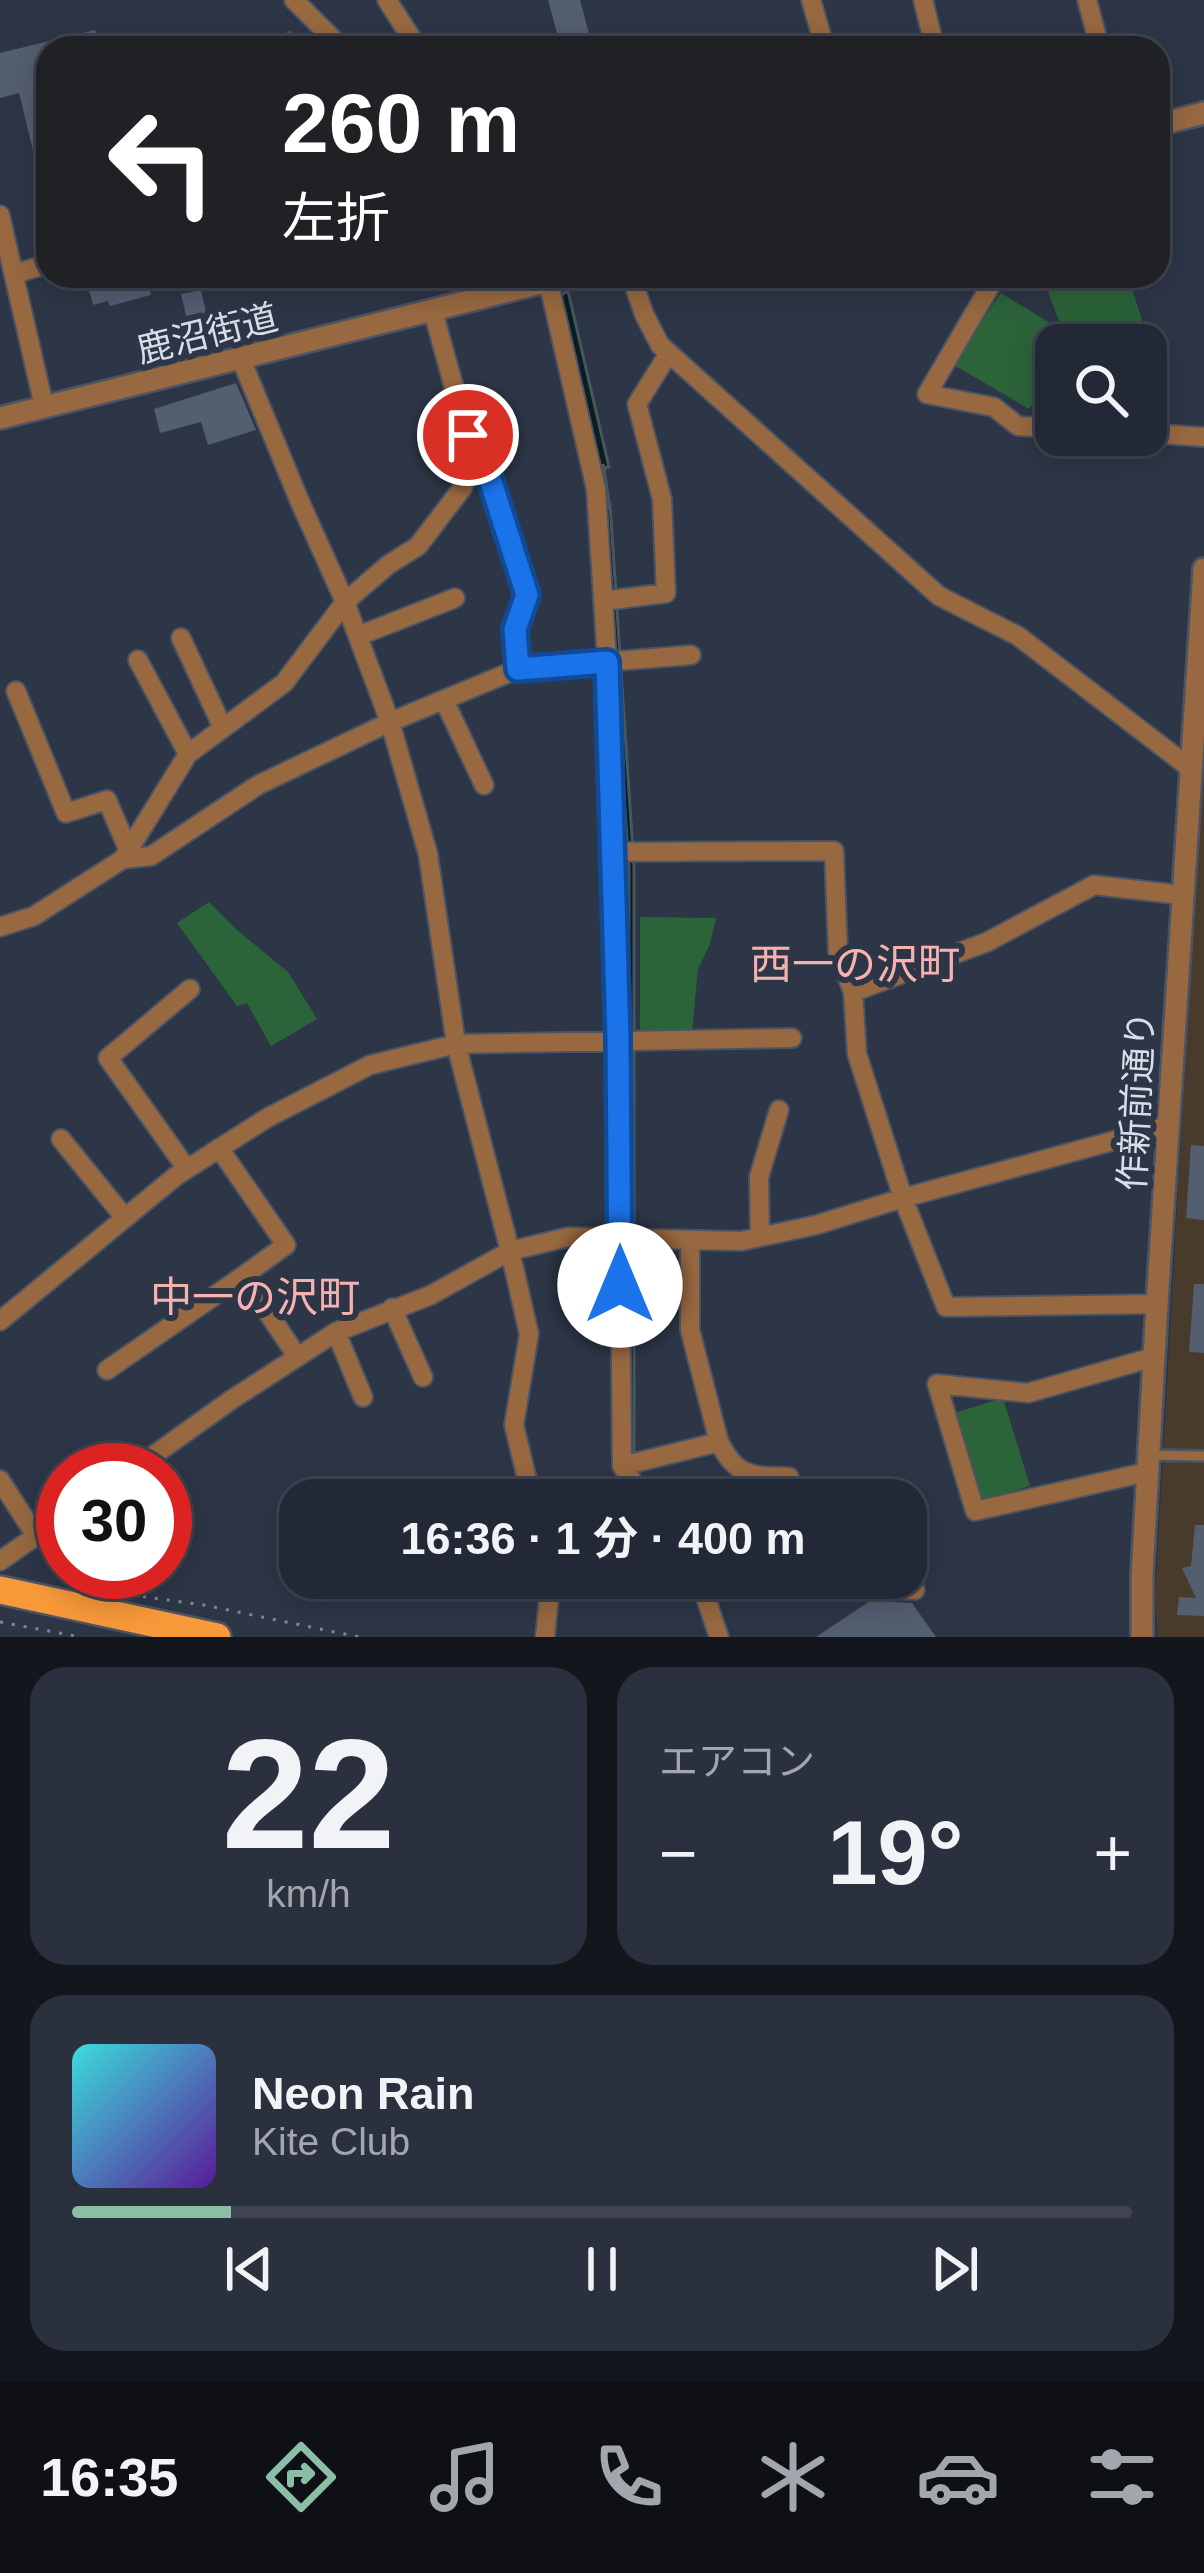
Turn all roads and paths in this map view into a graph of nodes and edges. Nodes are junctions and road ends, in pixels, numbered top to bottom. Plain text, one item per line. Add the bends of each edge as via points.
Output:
1 (294, 0) edge
2 (387, 0) edge
3 (811, 0) edge
4 (923, 0) edge
5 (1088, 0) edge
6 (330, 36) edge
7 (410, 36) edge
8 (822, 36) edge
9 (932, 36) edge
10 (1097, 36) edge
11 (1204, 113) edge
12 (1170, 122) edge
13 (0, 215) edge
14 (36, 268) edge
15 (14, 274) junction
16 (518, 288) edge
17 (557, 288) edge
18 (635, 288) edge
19 (989, 288) edge
20 (433, 311) junction
21 (668, 353) junction
22 (241, 359) junction
23 (44, 406) junction
24 (0, 418) edge
25 (1035, 427) edge
26 (1167, 434) edge
27 (468, 435) junction
28 (1204, 436) edge
29 (1204, 569) edge
30 (455, 598) dead end
31 (603, 601) junction
32 (346, 602) junction
33 (358, 636) junction
34 (181, 638) dead end
35 (691, 656) dead end
36 (138, 660) dead end
37 (607, 662) junction
38 (518, 669) junction
39 (16, 691) dead end
40 (444, 700) junction
41 (391, 722) junction
42 (223, 728) junction
43 (188, 754) junction
44 (1190, 768) junction
45 (484, 785) dead end
46 (613, 852) junction
47 (126, 854) junction
48 (1182, 895) junction
49 (0, 927) edge
50 (190, 989) dead end
51 (853, 992) junction
52 (792, 1038) dead end
53 (618, 1039) junction
54 (456, 1044) junction
55 (779, 1110) dead end
56 (1168, 1126) junction
57 (61, 1139) dead end
58 (219, 1148) junction
59 (187, 1169) junction
60 (903, 1198) junction
61 (125, 1218) junction
62 (760, 1237) junction
63 (619, 1239) junction
64 (690, 1240) junction
65 (510, 1251) junction
66 (243, 1276) junction
67 (1157, 1304) junction
68 (392, 1308) junction
69 (0, 1321) edge
70 (336, 1332) junction
71 (297, 1356) junction
72 (1154, 1357) junction
73 (107, 1370) dead end
74 (423, 1377) dead end
75 (363, 1397) dead end
76 (718, 1442) junction
77 (172, 1443) edge
78 (1204, 1456) edge
79 (1148, 1463) junction
80 (622, 1466) junction
81 (789, 1478) dead end
82 (527, 1479) edge
83 (631, 1479) edge
84 (0, 1480) edge
85 (36, 1536) joint
86 (0, 1561) edge
87 (0, 1590) edge
88 (549, 1599) edge
89 (707, 1599) edge
90 (133, 1618) edge
91 (0, 1622) edge
92 (81, 1637) edge
93 (217, 1637) edge
94 (358, 1637) edge
95 (545, 1637) edge
96 (719, 1637) edge
97 (1142, 1637) edge

1 - 6 street
2 - 7 street
3 - 8 street
4 - 9 street
5 - 10 street
11 - 12 street
13 - 15 street
14 - 15 street
15 - 23 street
16 - 20 street, 鹿沼街道
17 - 31 street via 596,489
18 - 21 street
19 - 25 street via 927,394 994,407 1018,426
20 - 22 street, 鹿沼街道
20 - 27 street
21 - 31 street via 637,404 662,500 666,593
21 - 44 street via 939,596 1018,636
22 - 23 street, 鹿沼街道
22 - 32 street
23 - 24 street, 鹿沼街道
26 - 28 street
27 - 32 street via 463,487 418,546
27 - 38 street via 483,457 527,595 515,629
29 - 44 street, 作新前通り
30 - 33 street
31 - 37 street
32 - 33 street
32 - 42 street via 284,683
33 - 41 street
34 - 42 street
35 - 37 street
36 - 43 street
37 - 38 street
37 - 46 street
38 - 40 street
39 - 47 street via 66,813 107,800
40 - 41 street
40 - 45 street
41 - 47 street via 258,785 151,856
41 - 54 street via 428,854
42 - 43 street
43 - 47 street
44 - 48 street, 作新前通り
46 - 51 street via 834,851 838,952
46 - 53 street
47 - 49 street via 34,916
48 - 51 street via 1094,885 987,942
48 - 56 street, 作新前通り
50 - 59 street via 109,1058
51 - 60 street via 857,1054
52 - 53 street
53 - 54 street
53 - 63 street
54 - 58 street via 370,1065
54 - 65 street
55 - 62 street via 759,1178
56 - 60 street
56 - 67 street, 作新前通り
57 - 61 street
58 - 59 street
58 - 66 street via 286,1245
59 - 61 street
60 - 62 street
60 - 67 street via 946,1307
61 - 69 street
62 - 64 street
63 - 64 street
63 - 65 street via 568,1237
63 - 80 street
64 - 76 street via 690,1330
65 - 68 street
65 - 82 street via 529,1334 514,1425
66 - 71 street
66 - 73 street
67 - 72 street, 作新前通り
68 - 70 street
68 - 74 street
70 - 71 street
70 - 75 street
71 - 77 street
72 - 79 street, 作新前通り
72 - 79 street via 1028,1393 937,1384 975,1510
76 - 80 street
76 - 81 street via 729,1462 751,1475
78 - 79 lane
79 - 97 street, 作新前通り
80 - 83 street
84 - 85 street
85 - 86 street
87 - 90 main road
88 - 95 street
89 - 96 street
90 - 93 main road
90 - 94 path via 175,1600
91 - 92 path

